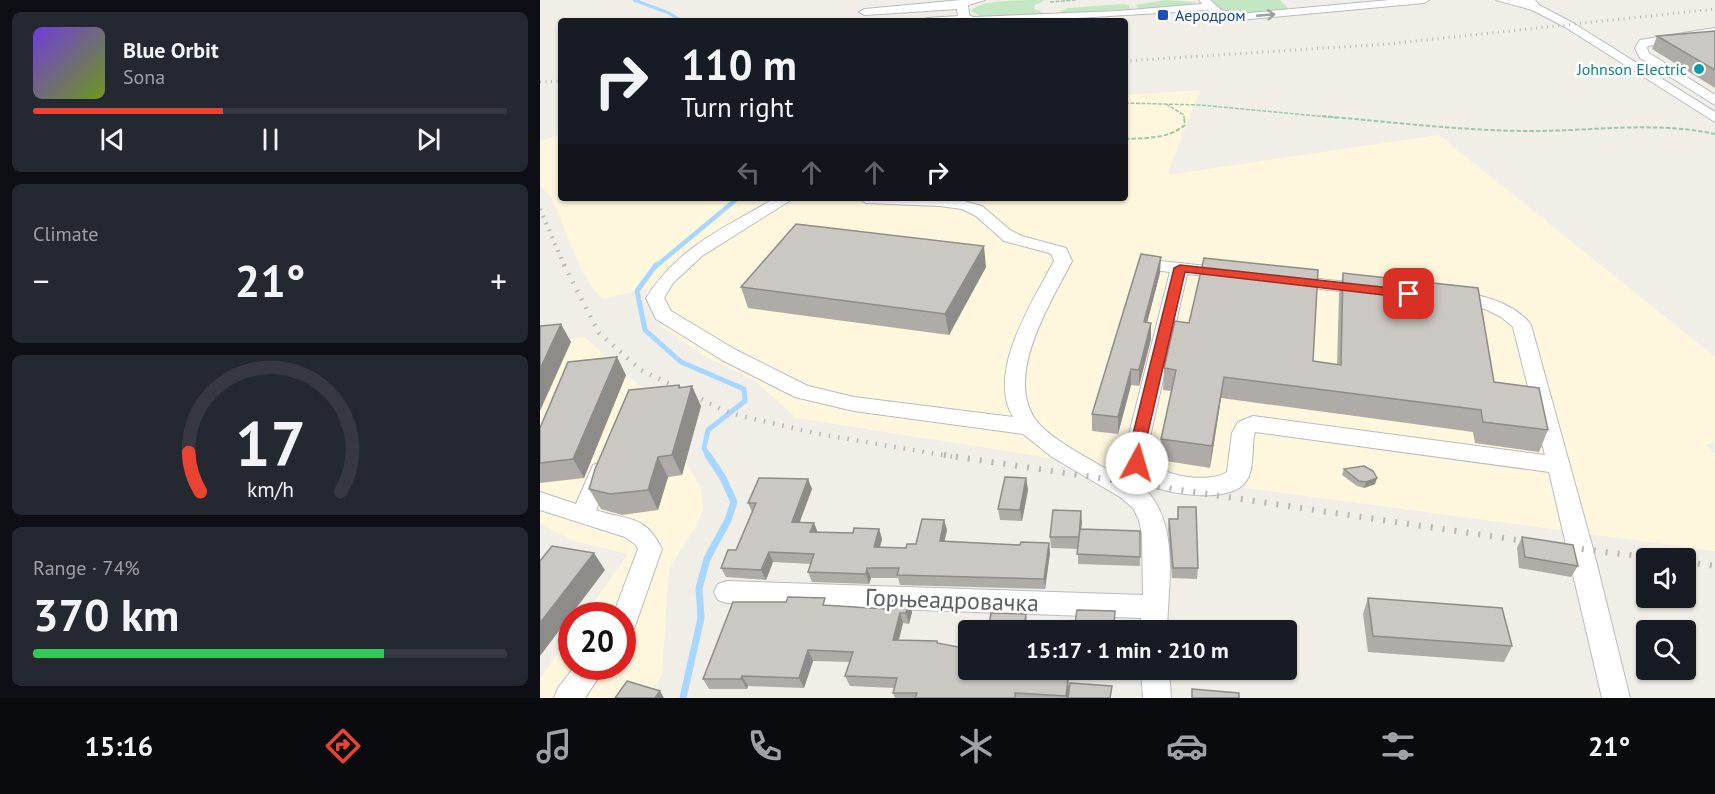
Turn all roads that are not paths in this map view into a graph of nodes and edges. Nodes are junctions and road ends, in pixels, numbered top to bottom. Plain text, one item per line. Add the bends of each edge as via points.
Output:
1 (904, 0) edge
2 (980, 0) edge
3 (1424, 0) edge
4 (1501, 0) edge
5 (963, 3) junction
6 (1207, 3) edge
7 (1532, 4) edge
8 (865, 12) dead end
9 (966, 18) edge
10 (991, 18) edge
11 (1715, 32) edge
12 (1715, 101) edge
13 (1715, 118) edge
14 (781, 201) edge
15 (910, 201) edge
16 (1249, 276) edge
17 (1272, 279) edge
18 (1386, 291) edge
19 (1432, 297) edge
20 (1030, 428) junction
21 (609, 452) edge
22 (1559, 465) junction
23 (540, 501) edge
24 (582, 516) junction
25 (727, 592) dead end
26 (631, 602) edge
27 (1154, 618) edge
28 (582, 680) edge
29 (1156, 680) edge
30 (568, 698) edge
31 (1157, 698) edge
32 (1616, 698) edge

1 - 5 street
2 - 5 street
6 -> 3 street via 1219,14 1239,17
4 - 7 street
5 - 8 street
5 - 9 street
6 - 10 street via 1176,10
7 - 13 street
11 - 12 street via 1657,40 1644,43 1641,48 1644,55
14 - 20 street via 689,257 664,279 655,298 663,315 729,355 802,392 854,404
15 - 20 street via 975,208 1000,232 1060,252 1063,261 1016,365 1013,384
16 - 22 street via 1170,267 1135,454 1137,463 1154,476 1215,488 1233,481 1238,476 1243,433 1253,424
17 - 18 street
19 - 22 street via 1501,308 1522,325
20 - 27 street via 1056,449 1130,491 1147,509 1156,543
21 - 24 street
22 - 32 street
23 - 24 street
24 - 26 street via 632,529 648,543 650,549
25 - 27 street, Горњеадровачка
28 - 30 street
29 - 31 street

